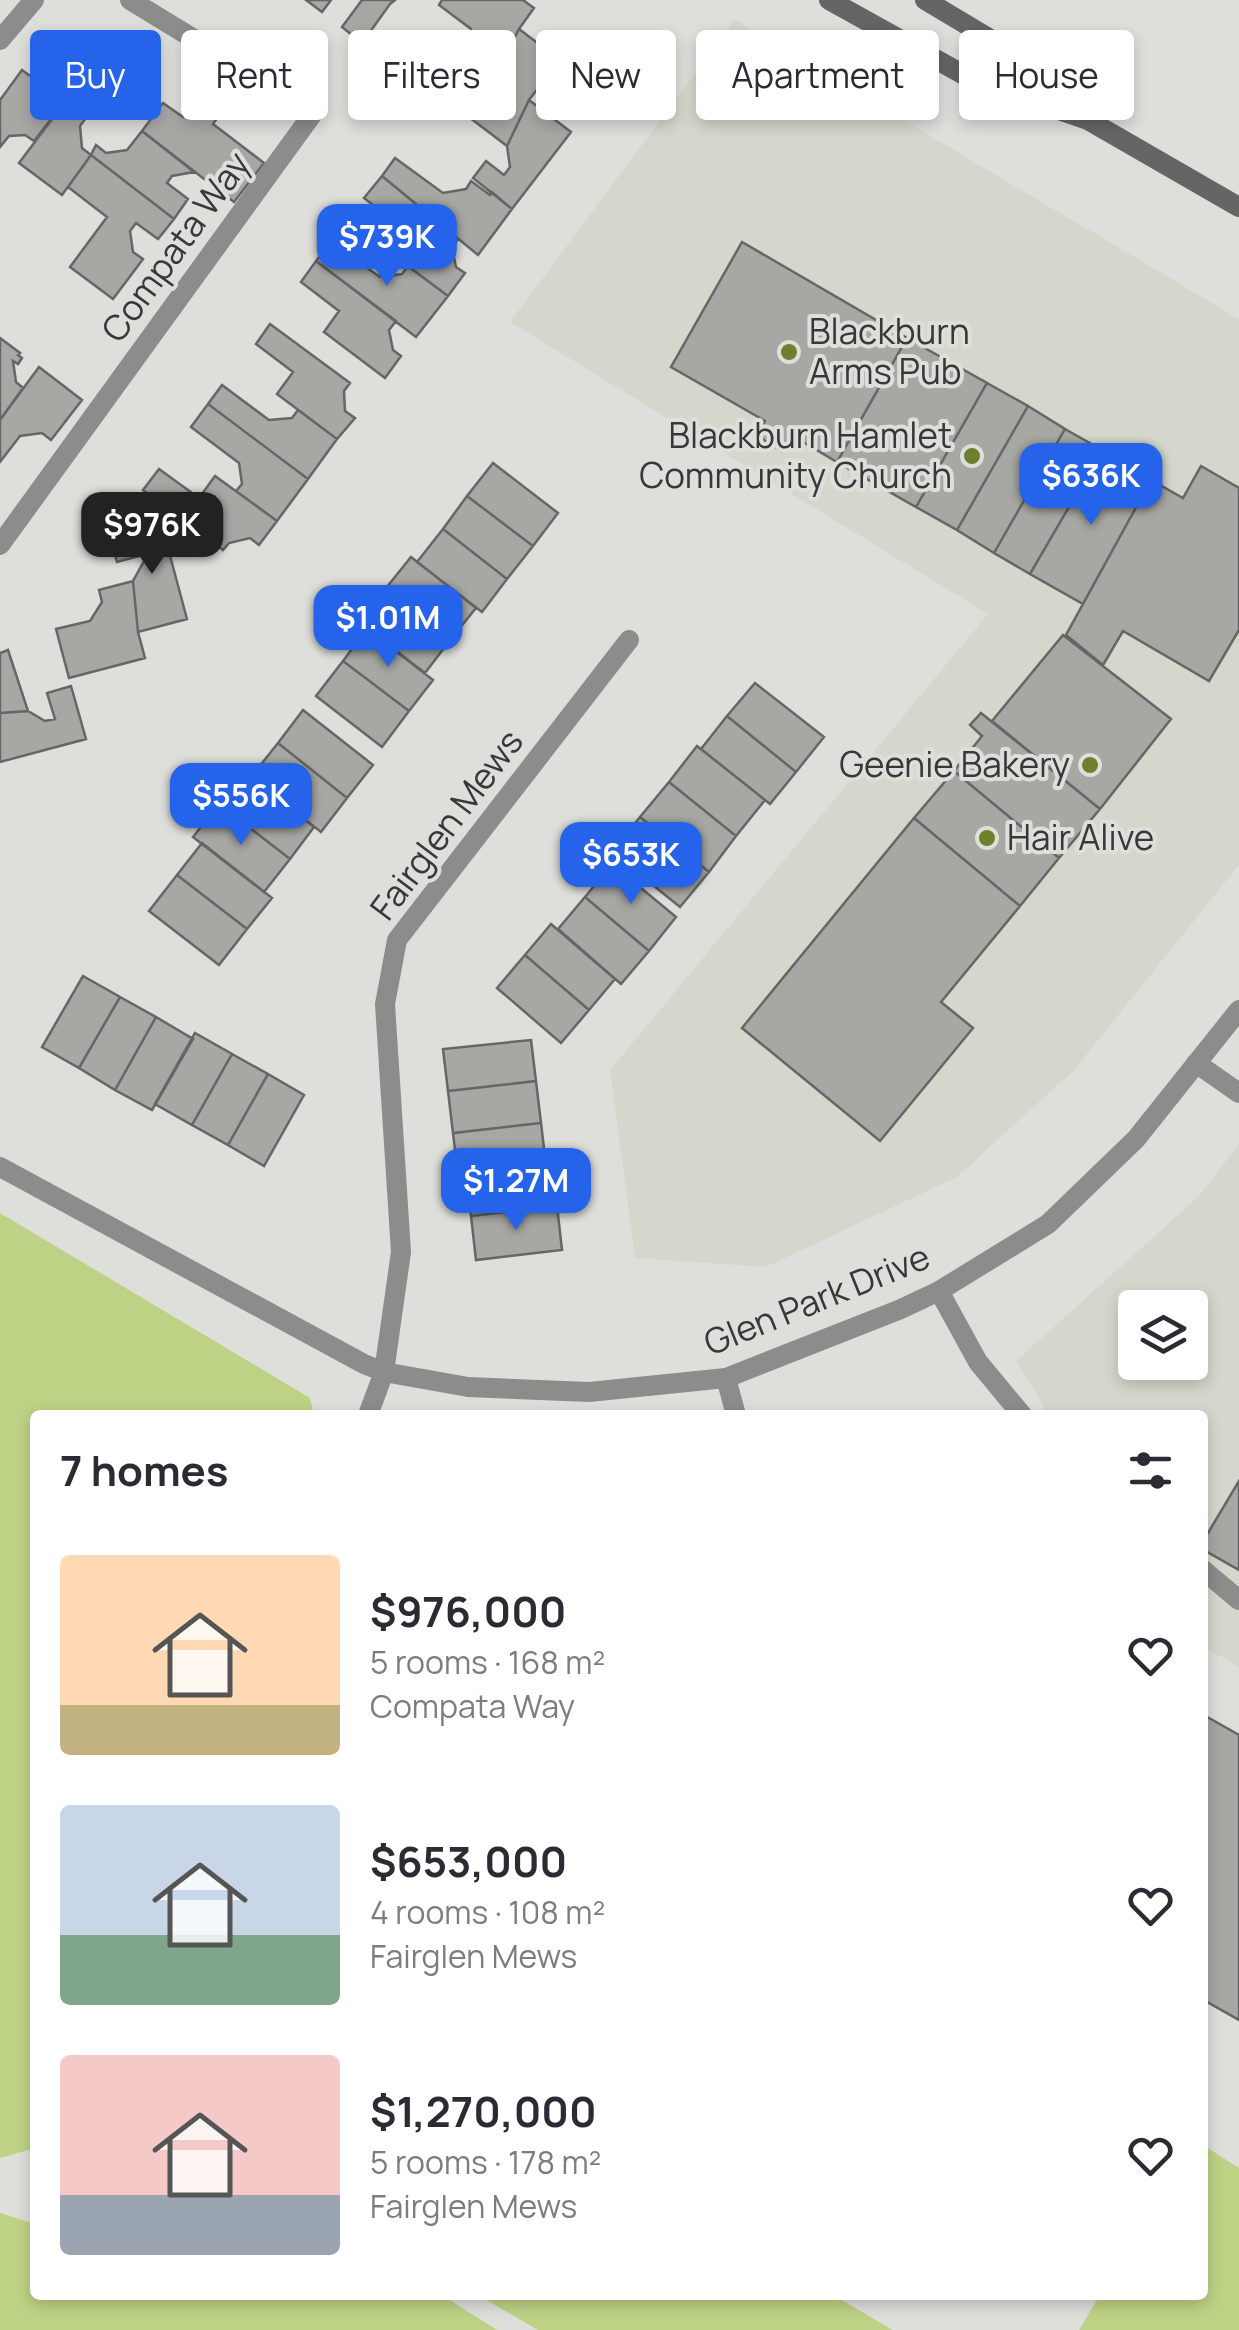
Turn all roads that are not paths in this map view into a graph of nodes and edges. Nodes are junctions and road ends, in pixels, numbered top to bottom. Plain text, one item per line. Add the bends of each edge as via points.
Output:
1 (34, 0) edge
2 (130, 0) edge
3 (829, 0) edge
4 (926, 0) edge
5 (976, 30) edge
6 (0, 40) edge
7 (959, 72) edge
8 (1088, 120) edge
9 (1239, 207) edge
10 (0, 545) edge
11 (629, 640) dead end
12 (1239, 1010) edge
13 (1196, 1064) junction
14 (1239, 1094) edge
15 (0, 1168) edge
16 (939, 1291) junction
17 (384, 1372) junction
18 (726, 1378) junction
19 (370, 1410) edge
20 (735, 1410) edge
21 (1018, 1410) edge
22 (1208, 1574) edge
23 (1239, 1600) edge

1 - 6 street
2 - 10 street, Compata Way via 314,112
3 - 7 street
4 - 5 street
8 - 9 street
11 - 17 street, Fairglen Mews via 397,940 385,1004 401,1252
12 - 13 street, Glen Park Drive
13 - 14 street
13 - 16 street, Glen Park Drive via 1136,1139 1048,1224
15 - 17 street, Glen Park Drive
16 - 18 street, Glen Park Drive
16 - 21 street via 978,1362
17 - 18 street, Glen Park Drive via 468,1387 588,1392
17 - 19 street, Fairglen Mews
18 - 20 street
22 - 23 street

